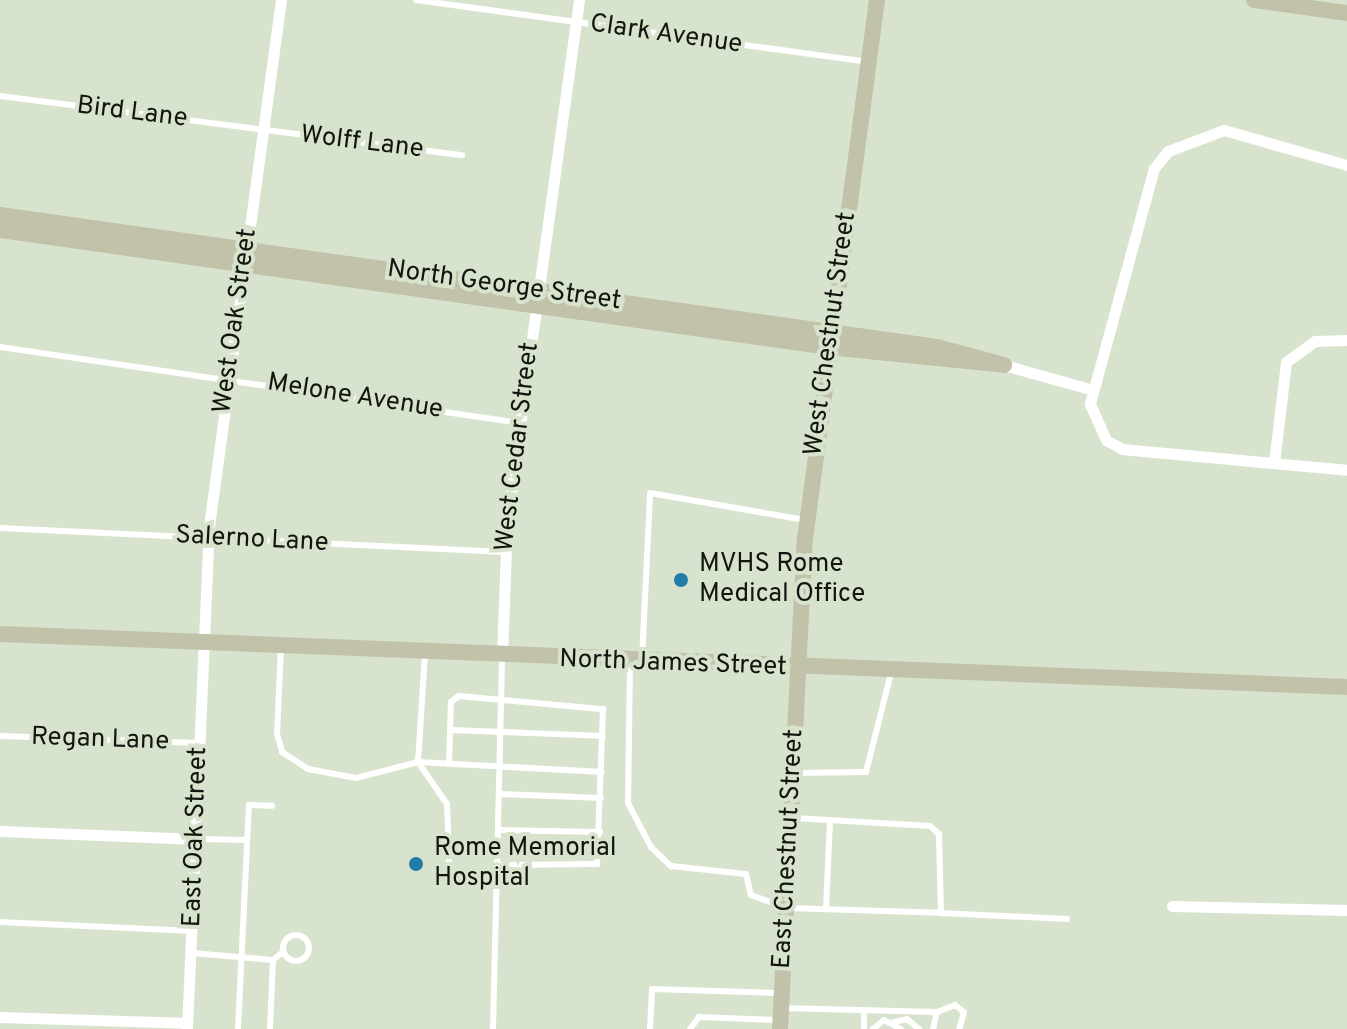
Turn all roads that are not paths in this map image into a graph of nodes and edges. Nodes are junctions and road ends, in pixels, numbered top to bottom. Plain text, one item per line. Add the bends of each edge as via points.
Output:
1 (281, 0) edge
2 (416, 0) edge
3 (579, 0) edge
4 (877, 0) edge
5 (1254, 0) edge
6 (1347, 13) edge
7 (576, 22) junction
8 (868, 62) junction
9 (0, 96) edge
10 (263, 130) junction
11 (462, 155) dead end
12 (1347, 165) edge
13 (0, 215) edge
14 (0, 230) edge
15 (244, 258) junction
16 (537, 298) junction
17 (829, 340) junction
18 (1347, 340) edge
19 (0, 347) edge
20 (1004, 365) joint
21 (227, 376) junction
22 (1090, 389) junction
23 (520, 423) junction
24 (1274, 463) junction
25 (1347, 470) edge
26 (807, 521) junction
27 (0, 528) edge
28 (208, 538) junction
29 (504, 552) junction
30 (0, 634) edge
31 (204, 644) junction
32 (281, 647) junction
33 (425, 654) junction
34 (502, 657) junction
35 (636, 663) junction
36 (797, 670) junction
37 (891, 673) junction
38 (1347, 687) edge
39 (501, 697) junction
40 (450, 730) junction
41 (500, 730) junction
42 (0, 736) edge
43 (603, 736) junction
44 (200, 743) junction
45 (418, 762) junction
46 (449, 764) junction
47 (499, 767) junction
48 (602, 772) junction
49 (792, 773) junction
50 (499, 794) junction
51 (601, 798) junction
52 (272, 806) dead end
53 (790, 818) junction
54 (830, 820) junction
55 (498, 830) junction
56 (0, 831) edge
57 (600, 832) junction
58 (197, 839) junction
59 (246, 840) junction
60 (497, 865) junction
61 (450, 881) dead end
62 (1172, 906) dead end
63 (786, 908) junction
64 (826, 909) junction
65 (1347, 910) edge
66 (941, 913) junction
67 (1067, 919) dead end
68 (0, 922) edge
69 (193, 931) junction
70 (283, 952) junction
71 (192, 953) junction
72 (242, 958) junction
73 (273, 960) junction
74 (864, 1011) junction
75 (781, 1012) edge
76 (937, 1012) junction
77 (0, 1017) edge
78 (894, 1022) junction
79 (187, 1026) edge
80 (238, 1029) edge
81 (270, 1029) edge
82 (493, 1029) edge
83 (650, 1029) edge
84 (690, 1029) edge
85 (864, 1029) edge
86 (873, 1029) edge
87 (901, 1029) edge
88 (919, 1029) edge
89 (933, 1029) edge
90 (959, 1029) edge

1 - 10 street, West Oak Street
2 - 7 lane, Clark Avenue
3 - 7 street, West Cedar Street
4 - 8 street, West Chestnut Street
5 - 6 street
7 - 8 lane, Clark Avenue
7 - 16 street, West Cedar Street
8 - 17 street, West Chestnut Street
9 - 10 lane, Bird Lane
10 - 11 lane, Wolff Lane
10 - 15 street, West Oak Street
12 - 22 street via 1224,130 1168,151 1154,168
13 - 15 street, North George Street
14 - 15 street, North George Street
15 - 16 street, North George Street
15 - 21 street, West Oak Street
16 - 17 street, North George Street
16 - 23 street, West Cedar Street
17 - 20 street, North George Street
17 - 26 street, West Chestnut Street
18 - 24 street via 1315,341 1286,362
19 - 21 lane, Melone Avenue
20 - 22 street, North George Street
21 - 23 lane, Melone Avenue
21 - 28 street, West Oak Street
22 - 24 street via 1094,421 1122,449
23 - 29 street, West Cedar Street
24 - 25 street
26 - 35 lane via 650,493
26 - 36 street, West Chestnut Street
27 - 28 lane, Salerno Lane
28 - 29 lane, Salerno Lane
28 - 31 street, West Oak Street
29 - 34 street, West Cedar Street
30 - 31 street, North James Street
31 - 32 street, North James Street
31 - 44 street, East Oak Street
32 - 33 street, North James Street
32 - 45 lane via 282,752 339,778
33 - 34 street, North James Street
33 - 45 lane
34 - 35 street, North James Street
34 - 39 lane
35 - 36 street, North James Street
35 - 63 lane via 626,794 638,827 671,866 746,874 751,895
36 - 37 street, North James Street
36 - 49 street, East Chestnut Street
37 - 38 street, North James Street
37 - 49 lane via 866,772
39 - 40 lane via 454,698
39 - 41 lane
39 - 43 lane via 599,705
40 - 41 lane
40 - 46 lane
41 - 43 lane
41 - 47 lane
42 - 44 lane, Regan Lane
43 - 48 lane
44 - 58 street, East Oak Street
45 - 46 lane
45 - 61 lane via 447,804
46 - 47 lane
47 - 48 lane
47 - 50 lane
48 - 51 lane
49 - 53 street, East Chestnut Street
50 - 51 lane
50 - 55 lane
51 - 57 lane
52 - 59 lane via 249,805
53 - 54 lane
53 - 63 street, East Chestnut Street
54 - 64 lane
54 - 66 lane via 930,826 939,834
55 - 57 lane
55 - 60 lane
56 - 58 street
57 - 60 lane via 593,867
58 - 59 lane
58 - 69 street, East Oak Street
59 - 72 lane
60 - 82 lane
62 - 65 street
63 - 64 lane
63 - 75 street, East Chestnut Street
64 - 66 lane
66 - 67 lane
68 - 69 lane
69 - 71 street, East Oak Street
70 - 70 lane via 302,959 307,940 290,936
70 - 73 lane
71 - 72 lane
71 - 79 street, East Oak Street
72 - 73 lane
72 - 80 lane
73 - 81 lane
74 - 75 lane
74 - 76 lane
74 - 85 lane
75 - 83 lane via 652,989
75 - 84 lane via 699,1017
76 - 89 lane
76 - 90 lane via 955,1005 964,1012
77 - 79 street
78 - 86 lane
78 - 87 lane
78 - 88 lane via 907,1019

